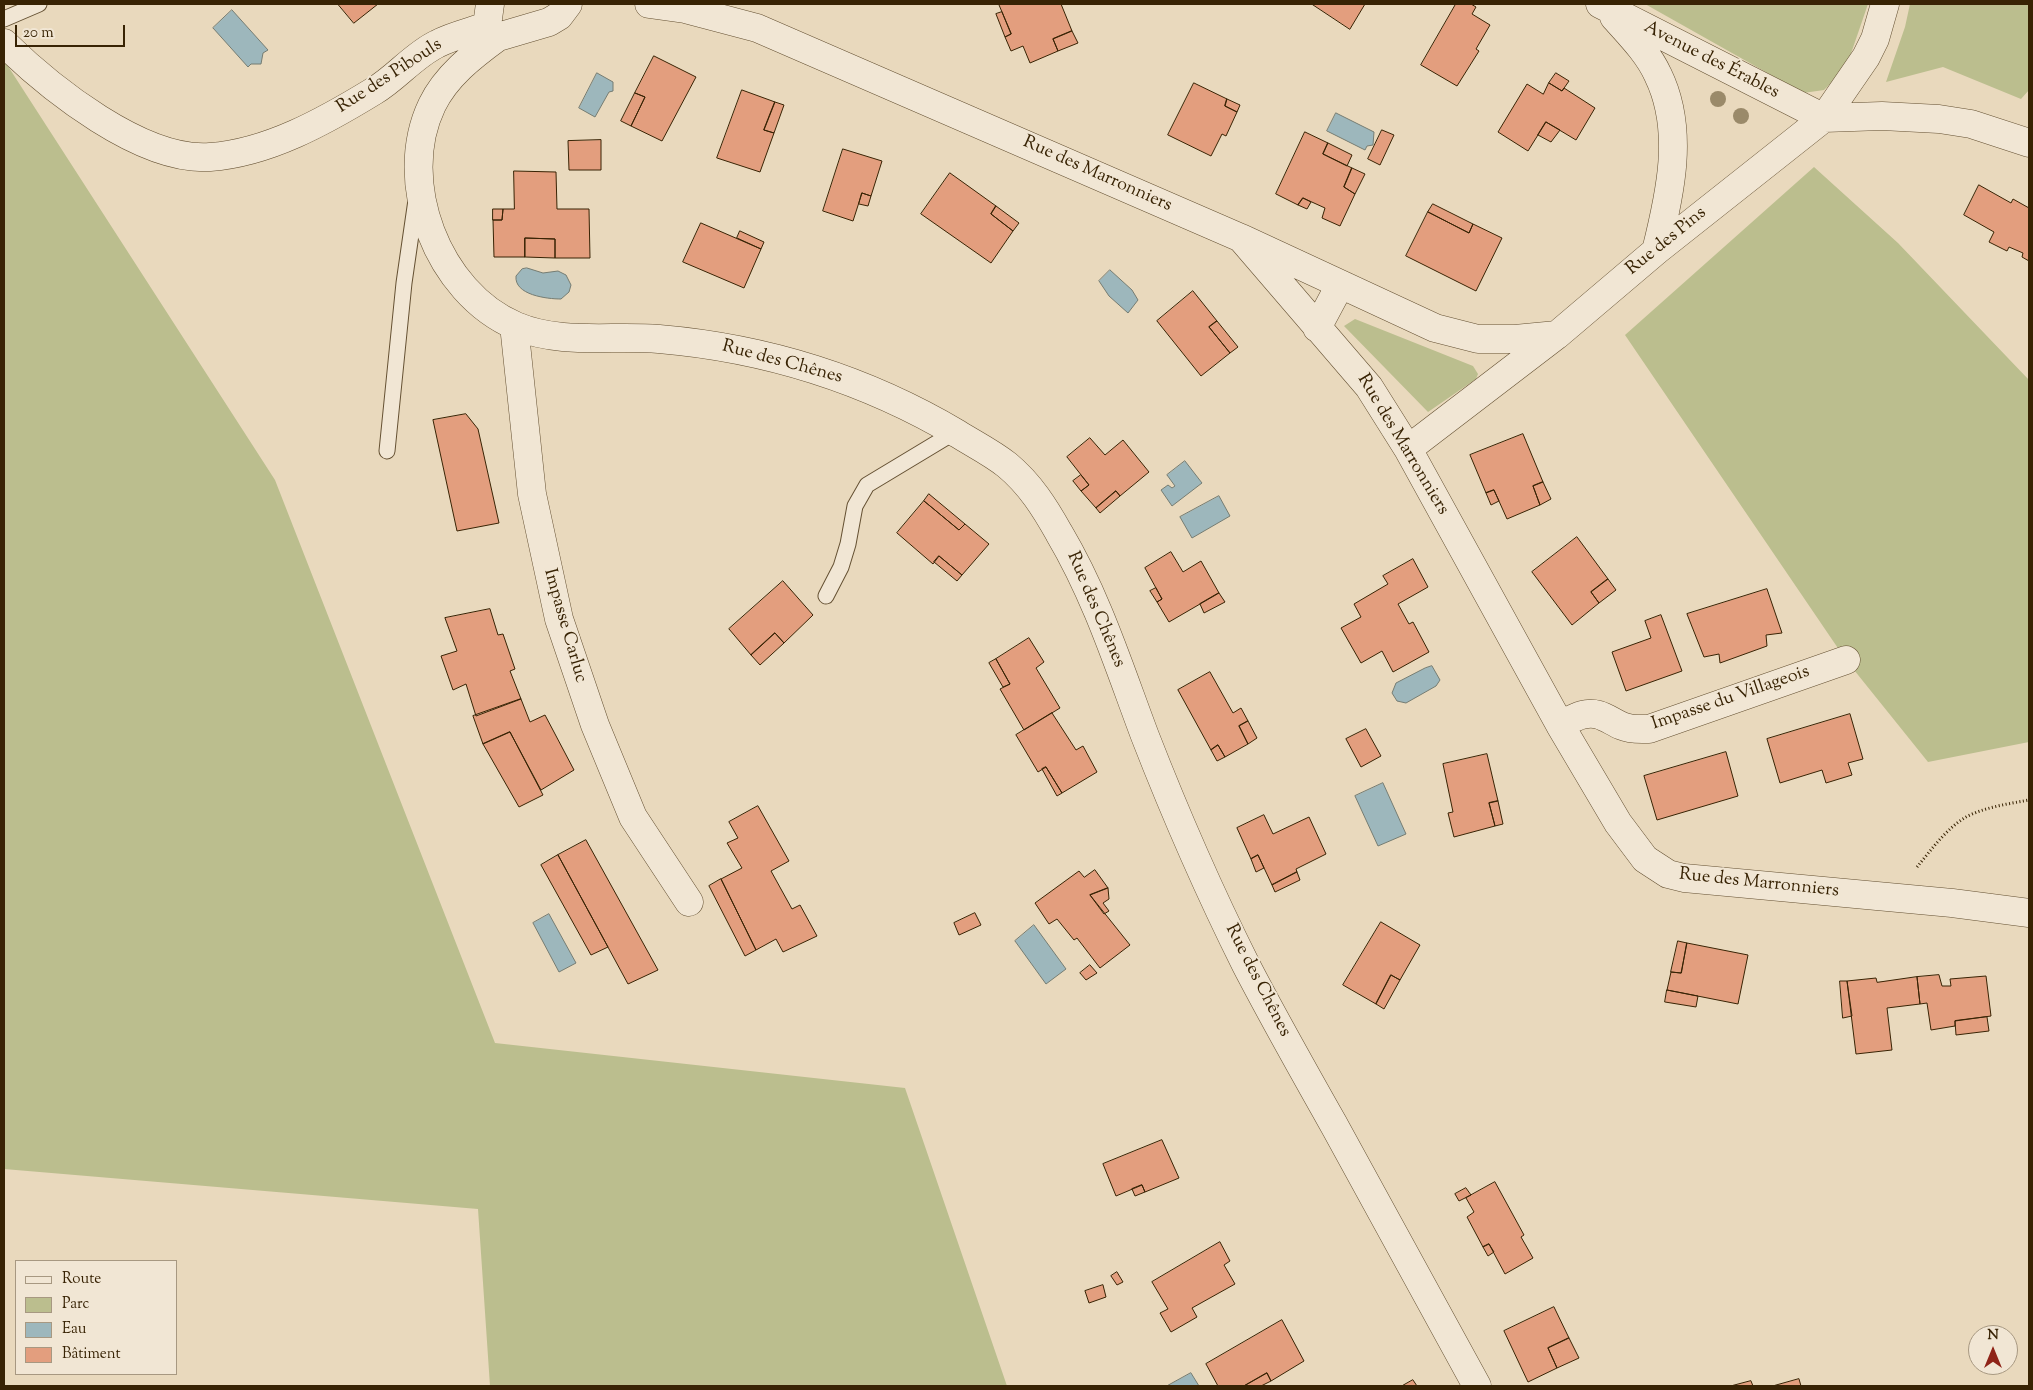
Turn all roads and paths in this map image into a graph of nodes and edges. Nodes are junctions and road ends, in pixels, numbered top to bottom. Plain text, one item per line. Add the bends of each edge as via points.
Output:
1 (38, 4) edge
2 (568, 4) edge
3 (649, 4) edge
4 (1885, 4) edge
5 (1602, 5) edge
6 (4, 19) edge
7 (491, 22) edge
8 (4, 43) edge
9 (1824, 118) junction
10 (2029, 143) edge
11 (419, 178) junction
12 (1240, 238) junction
13 (1656, 251) junction
14 (1340, 285) junction
15 (514, 325) junction
16 (1317, 328) junction
17 (1557, 334) junction
18 (954, 432) junction
19 (1408, 449) junction
20 (387, 451) dead end
21 (826, 596) dead end
22 (1846, 660) dead end
23 (1560, 725) junction
24 (2029, 800) edge
25 (1890, 897) junction
26 (689, 902) dead end
27 (2029, 913) edge
28 (1477, 1386) edge

1 - 6 lane
2 - 7 street, Rue des Pibouls via 559,16 549,22
3 - 12 street, Rue des Marronniers via 685,9 757,28
4 - 9 street, Rue des Pins via 1866,57
5 - 9 street, Avenue des Érables
5 - 13 street via 1645,54 1658,74 1669,105 1673,142 1671,183
7 - 8 street, Rue des Pibouls via 436,44 375,90 321,121 256,147 210,157 179,155 138,141 48,82
7 - 11 street, Rue des Chênes via 434,102 421,142
9 - 10 street via 1882,116 1938,119 1971,124
9 - 13 street, Rue des Pins
11 - 15 street, Rue des Chênes via 424,212 458,280 483,305
11 - 20 lane via 404,283
12 - 14 street
12 - 16 street, Rue des Marronniers
13 - 17 street, Rue des Pins
14 - 16 street
14 - 17 street via 1435,328 1461,336 1490,339
15 - 18 street, Rue des Chênes via 572,338 635,338 710,344 779,359 881,393
15 - 26 street, Impasse Carluc via 532,494 559,619 617,782 633,816
16 - 19 street, Rue des Marronniers via 1363,380
17 - 19 street, Rue des Pins
18 - 21 lane via 867,485 855,506 841,567
18 - 28 street, Rue des Chênes via 994,456 1029,486 1080,568 1147,741 1246,964
19 - 23 street, Rue des Marronniers
22 - 23 street, Impasse du Villageois via 1649,729 1621,726 1592,713
23 - 25 street, Rue des Marronniers via 1625,833 1644,859 1668,874 1698,880
24 - 25 path via 1989,808 1965,818 1934,846
25 - 27 street, Rue des Marronniers

